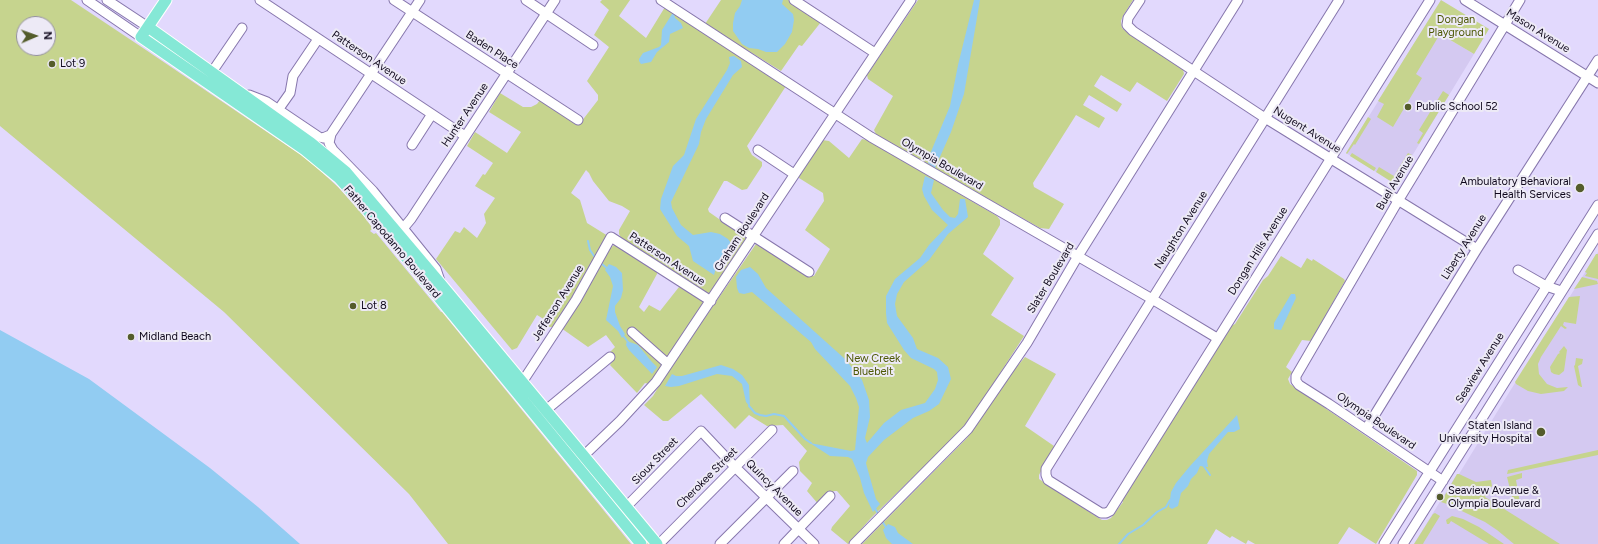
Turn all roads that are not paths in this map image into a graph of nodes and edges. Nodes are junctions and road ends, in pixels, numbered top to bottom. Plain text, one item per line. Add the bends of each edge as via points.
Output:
1 (86, 0) edge
2 (107, 0) edge
3 (166, 0) edge
4 (260, 0) edge
5 (394, 0) edge
6 (420, 0) edge
7 (526, 0) edge
8 (555, 0) edge
9 (661, 0) edge
10 (911, 0) edge
11 (1140, 0) edge
12 (1238, 0) edge
13 (1339, 0) edge
14 (1430, 0) edge
15 (1465, 0) edge
16 (1520, 0) edge
17 (796, 2) edge
18 (412, 12) junction
19 (546, 14) junction
20 (1505, 25) junction
21 (148, 27) junction
22 (242, 28) dead end
23 (141, 37) junction
24 (318, 39) junction
25 (593, 45) dead end
26 (875, 53) junction
27 (1598, 60) edge
28 (1194, 71) junction
29 (212, 72) junction
30 (370, 73) junction
31 (507, 74) junction
32 (1588, 76) junction
33 (1598, 83) edge
34 (236, 90) junction
35 (278, 110) junction
36 (432, 114) junction
37 (834, 114) junction
38 (1265, 118) junction
39 (578, 120) dead end
40 (330, 135) junction
41 (465, 136) junction
42 (412, 145) dead end
43 (758, 150) dead end
44 (1330, 159) junction
45 (794, 174) junction
46 (1398, 201) junction
47 (1598, 205) edge
48 (725, 218) dead end
49 (398, 234) junction
50 (1598, 234) edge
51 (611, 237) joint
52 (753, 238) junction
53 (1477, 249) junction
54 (1078, 256) junction
55 (1518, 270) dead end
56 (809, 272) dead end
57 (1546, 286) junction
58 (1561, 291) junction
59 (1152, 299) junction
60 (710, 301) junction
61 (632, 332) dead end
62 (1217, 338) junction
63 (610, 357) dead end
64 (668, 364) junction
65 (522, 381) junction
66 (1296, 381) joint
67 (513, 387) junction
68 (546, 410) junction
69 (1366, 429) junction
70 (772, 430) dead end
71 (701, 431) joint
72 (584, 456) junction
73 (575, 464) junction
74 (735, 467) junction
75 (793, 471) dead end
76 (1429, 472) junction
77 (1443, 481) junction
78 (830, 496) dead end
79 (766, 497) junction
80 (626, 506) junction
81 (1106, 513) joint
82 (798, 529) junction
83 (641, 544) edge
84 (658, 544) edge
85 (720, 544) edge
86 (784, 544) edge
87 (814, 544) edge
88 (854, 544) edge
89 (1384, 544) edge
90 (1403, 544) edge

1 - 23 street, Father Capodanno Boulevard
2 - 21 street, Father Capodanno Boulevard
3 - 21 main road
4 - 24 street, Patterson Avenue
5 - 18 street, Baden Place
6 - 18 street
7 - 19 street
8 - 19 street, Hunter Avenue
9 - 37 street, Olympia Boulevard
10 - 26 street, Graham Boulevard
11 - 28 street, Nugent Avenue via 1128,18 1127,25
12 - 28 street, Slater Boulevard
13 - 38 street, Naughton Avenue
14 - 44 street, Dongan Hills Avenue
15 - 20 street, Mason Avenue
16 - 20 street, Buel Avenue
17 - 26 street
18 - 30 street
18 - 31 street, Baden Place
19 - 25 street
19 - 31 street, Hunter Avenue
20 - 32 street, Mason Avenue
20 - 46 street, Buel Avenue
21 - 23 main road
21 - 29 main road, Father Capodanno Boulevard
22 - 29 street
23 - 49 main road, Father Capodanno Boulevard via 314,157
24 - 30 street, Patterson Avenue
24 - 35 street via 293,76 290,93
26 - 37 street, Graham Boulevard
27 - 32 street, Liberty Avenue
28 - 38 street, Nugent Avenue
28 - 54 street, Slater Boulevard
29 - 34 main road, Father Capodanno Boulevard
30 - 36 street, Patterson Avenue
30 - 40 street
31 - 39 street, Baden Place
31 - 41 street, Hunter Avenue
32 - 33 street, Mason Avenue
32 - 53 street, Liberty Avenue
34 - 35 street, Father Capodanno Boulevard via 267,102
34 - 49 main road, Father Capodanno Boulevard via 329,156 354,181
35 - 40 street, Father Capodanno Boulevard via 319,138
36 - 41 street, Patterson Avenue
36 - 42 street
37 - 45 street, Graham Boulevard
37 - 54 street, Olympia Boulevard
38 - 44 street, Nugent Avenue
38 - 59 street, Naughton Avenue
40 - 49 street, Father Capodanno Boulevard via 333,150 366,183
41 - 49 street, Hunter Avenue
43 - 45 street
44 - 46 street, Nugent Avenue
44 - 62 street, Dongan Hills Avenue
45 - 52 street, Graham Boulevard
46 - 53 street, Nugent Avenue
46 - 66 street, Buel Avenue via 1296,376
47 - 57 street, Seaview Avenue
48 - 52 street
49 - 65 main road, Father Capodanno Boulevard
49 - 67 main road, Father Capodanno Boulevard
50 - 58 street
51 - 60 street, Patterson Avenue
51 - 65 street, Jefferson Avenue via 576,300
52 - 56 street
52 - 60 street, Graham Boulevard
53 - 69 street, Liberty Avenue
54 - 59 street, Olympia Boulevard
54 - 88 street, Slater Boulevard via 1027,343 968,429
55 - 57 street
57 - 58 street
57 - 76 street, Seaview Avenue
58 - 77 street
59 - 62 street, Olympia Boulevard
59 - 81 street, Naughton Avenue via 1046,469 1048,480 1101,513
60 - 64 street, Graham Boulevard
61 - 64 street
62 - 81 street, Dongan Hills Avenue via 1110,511
63 - 68 street
64 - 72 street, Graham Boulevard via 656,382
65 - 67 street
65 - 68 main road, Father Capodanno Boulevard
66 - 69 street, Olympia Boulevard via 1298,385
67 - 73 main road, Father Capodanno Boulevard
68 - 72 main road, Father Capodanno Boulevard
69 - 76 street, Olympia Boulevard
70 - 74 street, Cherokee Street
71 - 74 street, Quincy Avenue
71 - 80 street, Sioux Street
72 - 73 street, Graham Boulevard
72 - 80 main road, Father Capodanno Boulevard
73 - 83 main road, Father Capodanno Boulevard
74 - 79 street, Quincy Avenue
74 - 84 street, Cherokee Street
75 - 79 street
76 - 77 street, Olympia Boulevard
76 - 89 street, Seaview Avenue
77 - 90 street
78 - 82 street
79 - 82 street, Quincy Avenue
79 - 85 street
80 - 84 main road, Father Capodanno Boulevard
82 - 86 street
82 - 87 street, Quincy Avenue

